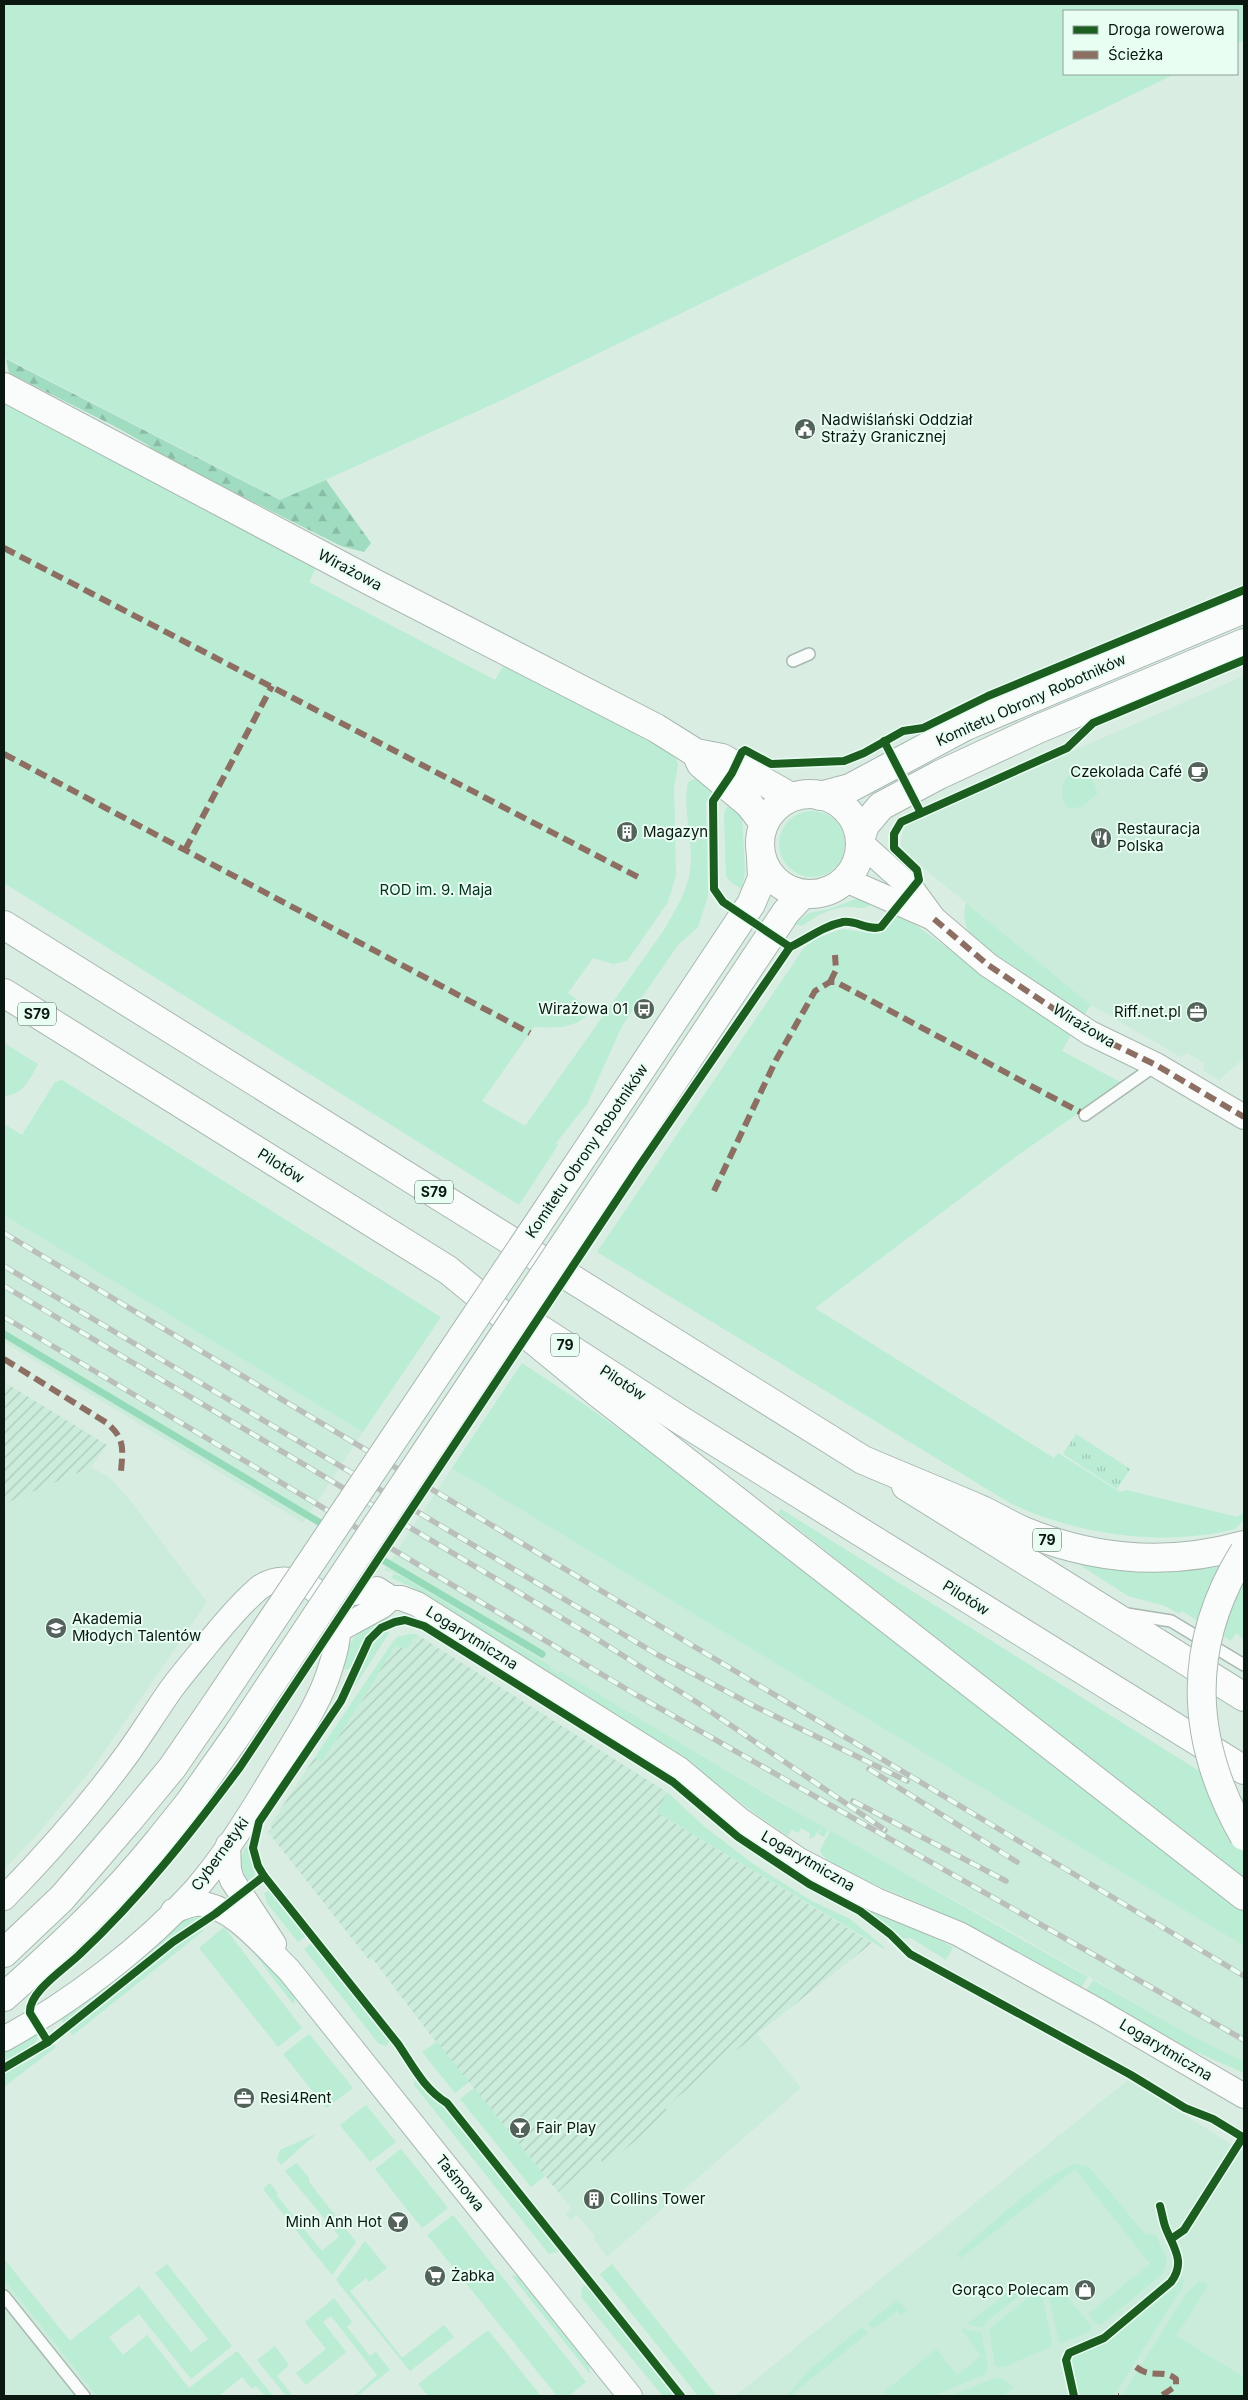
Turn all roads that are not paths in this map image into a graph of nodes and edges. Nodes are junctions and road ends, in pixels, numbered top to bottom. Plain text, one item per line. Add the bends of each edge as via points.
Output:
1 (4, 387) edge
2 (1244, 609) edge
3 (1244, 643) edge
4 (809, 654) dead end
5 (793, 661) dead end
6 (696, 753) junction
7 (820, 796) junction
8 (791, 797) junction
9 (763, 822) junction
10 (861, 840) junction
11 (761, 857) junction
12 (848, 881) junction
13 (802, 894) junction
14 (934, 919) junction
15 (4, 925) edge
16 (4, 992) edge
17 (1156, 1065) junction
18 (1085, 1115) dead end
19 (1244, 1117) edge
20 (448, 1270) junction
21 (863, 1460) junction
22 (1244, 1545) edge
23 (1244, 1552) edge
24 (391, 1598) junction
25 (326, 1602) junction
26 (1091, 1602) junction
27 (338, 1630) junction
28 (1244, 1665) edge
29 (1244, 1697) edge
30 (1244, 1770) edge
31 (1244, 1836) edge
32 (228, 1845) junction
33 (1244, 1896) edge
34 (4, 1898) edge
35 (172, 1911) junction
36 (4, 1953) edge
37 (289, 1970) junction
38 (4, 1997) edge
39 (4, 2039) edge
40 (1244, 2096) edge
41 (4, 2296) edge
42 (84, 2396) edge
43 (630, 2396) edge

1 - 6 main road, Wirażowa via 656,728
2 - 7 main road, Komitetu Obrony Robotników via 966,726 850,788
3 - 10 main road, Komitetu Obrony Robotników via 1038,729 939,775 881,806 865,825
4 - 5 lane
6 - 8 main road, Wirażowa via 722,758
6 - 9 main road, Wirażowa via 701,764 749,804
7 - 8 main road
7 - 10 main road via 831,800 849,815
8 - 9 main road via 776,806
9 - 11 main road via 759,843
10 - 12 main road via 860,856
10 - 14 street, Wirażowa via 912,889
11 - 13 main road via 778,881
11 - 36 main road, Komitetu Obrony Robotników, bridge via 762,878 751,904 172,1768 62,1898
12 - 13 main road via 832,892
12 - 14 street, Wirażowa
13 - 38 main road, bridge via 786,912 189,1803 137,1867
14 - 17 street, Wirażowa via 988,965 1090,1033
15 - 21 main road, S79
16 - 20 main road, Pilotów / S79
17 - 18 lane
17 - 19 street, Wirażowa
20 - 30 main road, Pilotów / 79 via 682,1421
20 - 33 main road via 598,1393
21 - 22 main road, 79 via 1059,1544 1123,1557 1172,1559
21 - 26 main road
23 - 31 main road, bridge via 1222,1594 1212,1623 1201,1694 1213,1768
24 - 25 street, Logarytmiczna via 377,1589 337,1596
24 - 27 street
24 - 40 street, Logarytmiczna via 411,1601 430,1611 679,1769 740,1820 799,1860 876,1900 960,1934
25 - 27 street
25 - 34 street via 314,1588 278,1579 240,1605 172,1688 99,1790
26 - 28 lane via 1117,1612 1172,1621
26 - 29 main road
27 - 32 street, Cybernetyki via 330,1671 306,1720
32 - 35 street, Cybernetyki via 196,1888
32 - 37 street, Taśmowa via 229,1870 235,1884
35 - 37 street, Taśmowa via 194,1904 216,1907 242,1924
35 - 39 street, Cybernetyki via 84,1988
37 - 43 street, Taśmowa
41 - 42 lane

